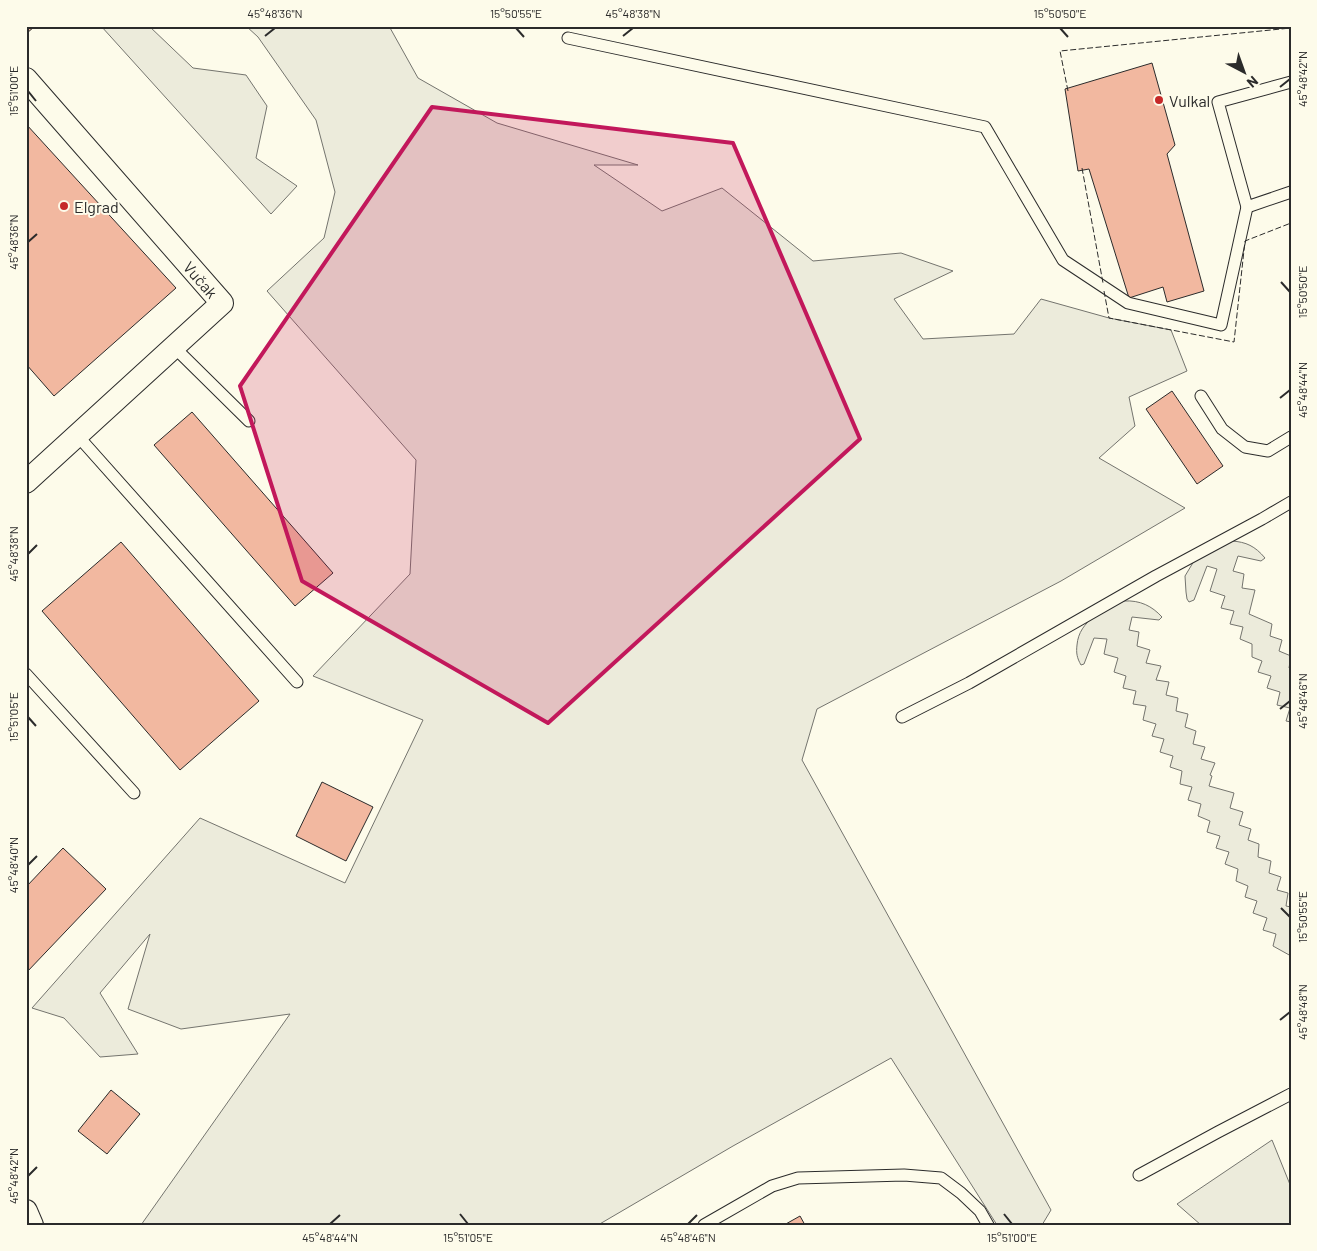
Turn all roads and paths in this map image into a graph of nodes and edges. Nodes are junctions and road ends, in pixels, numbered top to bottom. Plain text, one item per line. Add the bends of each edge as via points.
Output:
1 (568, 38) dead end
2 (26, 79) edge
3 (1291, 82) edge
4 (1291, 192) edge
5 (1246, 207) junction
6 (174, 347) junction
7 (1200, 396) dead end
8 (249, 421) dead end
9 (77, 436) junction
10 (1291, 437) edge
11 (26, 482) edge
12 (1291, 502) edge
13 (26, 674) edge
14 (297, 682) dead end
15 (902, 717) dead end
16 (134, 793) dead end
17 (1291, 1094) edge
18 (1139, 1175) dead end
19 (26, 1211) edge
20 (32, 1225) edge
21 (704, 1225) edge
22 (988, 1225) edge

1 - 5 lane via 985,126 1063,260 1128,303 1221,325
2 - 6 street, Vučak via 222,303
3 - 5 lane via 1218,102
4 - 5 lane
6 - 8 lane
6 - 9 street, Vučak
7 - 10 lane via 1222,429 1245,447 1268,451
9 - 11 street, Vučak
9 - 14 lane
12 - 15 lane via 969,683
13 - 16 lane
17 - 18 lane
19 - 20 street
21 - 22 lane via 772,1186 798,1178 904,1174 941,1178 980,1211

